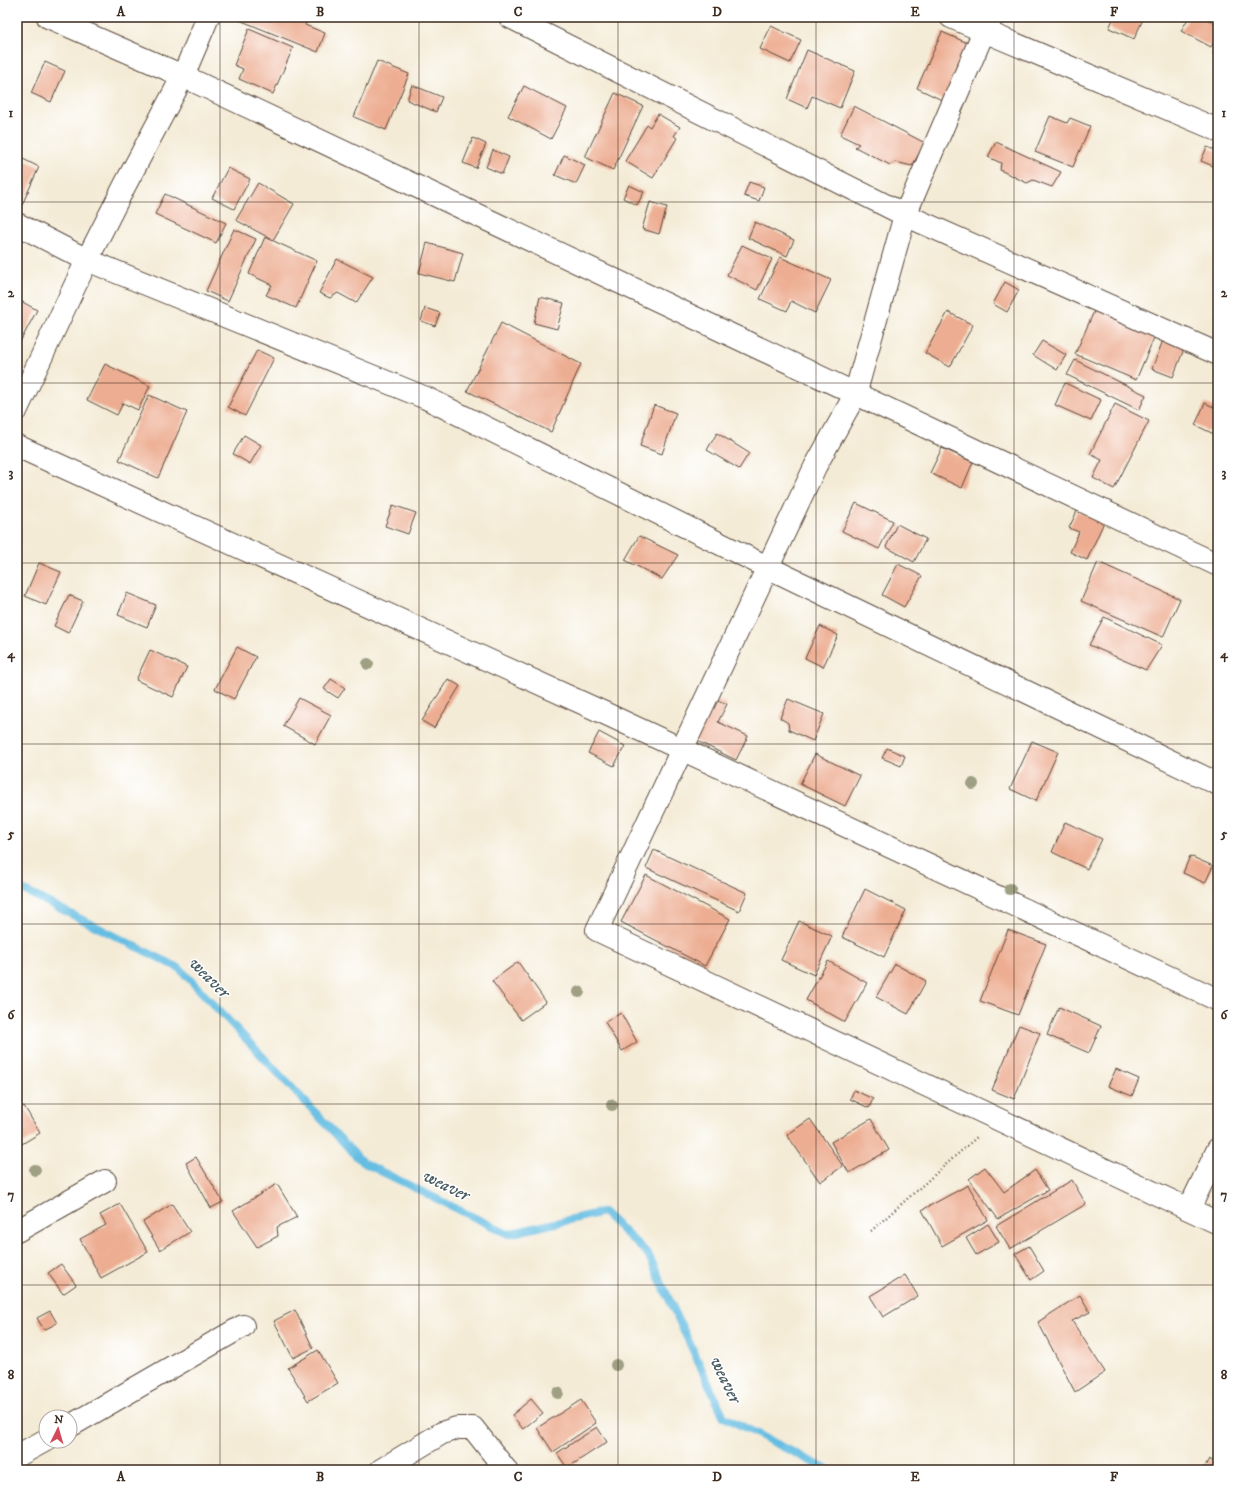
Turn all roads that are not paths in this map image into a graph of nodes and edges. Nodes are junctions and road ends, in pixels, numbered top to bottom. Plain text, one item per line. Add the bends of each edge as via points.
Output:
1 (48, 17) edge
2 (208, 17) edge
3 (510, 17) edge
4 (951, 17) edge
5 (988, 24) edge
6 (183, 76) junction
7 (1218, 130) edge
8 (905, 215) junction
9 (17, 224) edge
10 (87, 260) junction
11 (1218, 354) edge
12 (856, 394) junction
13 (17, 409) edge
14 (17, 446) edge
15 (1218, 565) edge
16 (767, 567) junction
17 (681, 749) junction
18 (1218, 784) edge
19 (1218, 1000) edge
20 (1218, 1149) edge
21 (105, 1181) dead end
22 (1189, 1209) junction
23 (1218, 1222) edge
24 (17, 1230) edge
25 (243, 1326) dead end
26 (78, 1421) edge
27 (38, 1444) edge
28 (17, 1456) edge
29 (381, 1470) edge
30 (506, 1470) edge

1 - 6 street
2 - 6 street
3 - 8 street
4 - 5 street
5 - 7 street
5 - 8 street
6 - 10 street
6 - 12 street
8 - 11 street
8 - 12 street
9 - 10 street
10 - 13 street
10 - 16 street via 426,398
12 - 15 street
12 - 16 street via 815,467
14 - 17 street
16 - 17 street
16 - 18 street
17 - 19 street
17 - 22 street via 596,930
20 - 22 street
21 - 24 street
22 - 23 street
25 - 26 street
27 - 28 street
29 - 30 street via 442,1433 457,1428 473,1428

